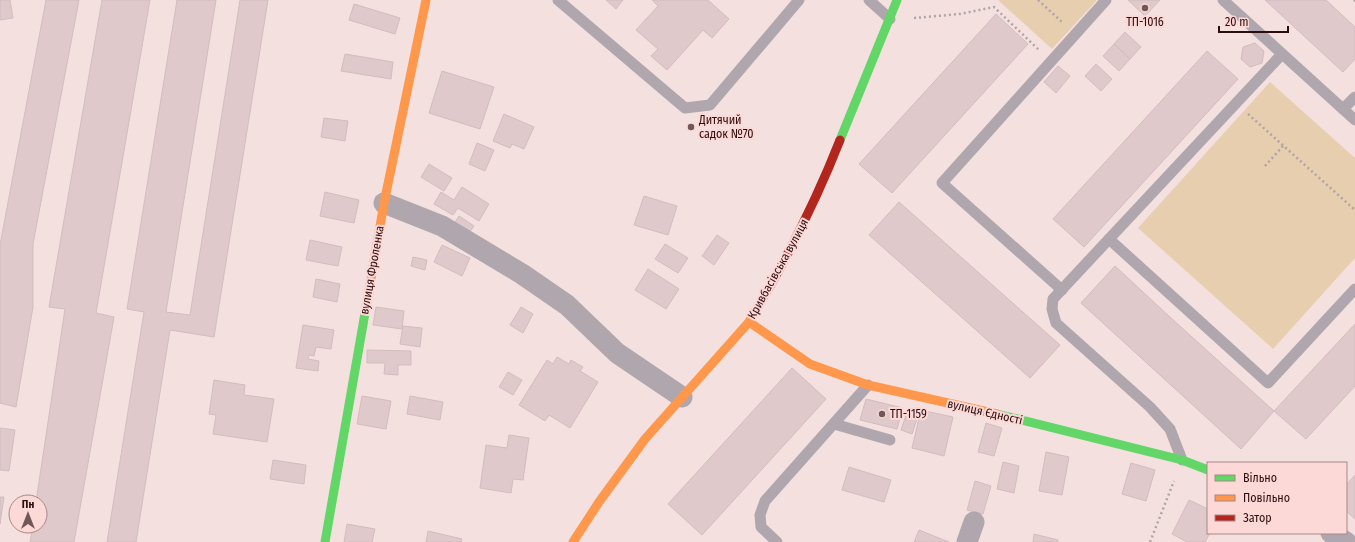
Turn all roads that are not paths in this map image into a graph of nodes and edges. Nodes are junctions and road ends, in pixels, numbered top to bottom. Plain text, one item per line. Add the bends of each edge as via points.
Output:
1 (426, 0) edge
2 (558, 0) edge
3 (799, 0) edge
4 (869, 0) edge
5 (897, 0) edge
6 (1106, 0) edge
7 (1223, 0) edge
8 (890, 19) junction
9 (1282, 54) junction
10 (1355, 97) edge
11 (1344, 110) junction
12 (1355, 120) edge
13 (384, 203) junction
14 (1108, 239) junction
15 (1062, 290) junction
16 (1355, 290) edge
17 (749, 322) junction
18 (868, 385) junction
19 (682, 397) junction
20 (834, 424) junction
21 (890, 440) dead end
22 (1182, 460) junction
23 (1207, 470) edge
24 (974, 522) dead end
25 (1333, 534) edge
26 (325, 542) edge
27 (573, 542) edge
28 (777, 542) edge
29 (967, 542) edge
30 (1346, 542) edge

1 - 13 street, вулиця Фроленка
2 - 3 lane via 685,108 710,105
4 - 8 lane
5 - 8 street, Кривбасівська вулиця
6 - 15 lane via 942,183
7 - 9 lane
8 - 17 street, Кривбасівська вулиця via 826,175 788,255
9 - 11 lane
9 - 14 lane
10 - 11 lane
11 - 12 lane
13 - 19 street via 442,226 522,274 567,305 617,353
13 - 26 street, вулиця Фроленка
14 - 15 lane
14 - 16 lane via 1268,383
15 - 22 lane via 1053,299 1052,309 1056,323 1150,407 1170,429
17 - 18 street, вулиця Єдності via 810,364
17 - 19 street, Кривбасівська вулиця
18 - 20 lane
18 - 22 street, вулиця Єдності
19 - 27 street, Кривбасівська вулиця via 645,439
20 - 21 lane
20 - 28 lane via 765,501 760,515 761,527
22 - 23 street, вулиця Єдності
24 - 29 street
25 - 30 street

